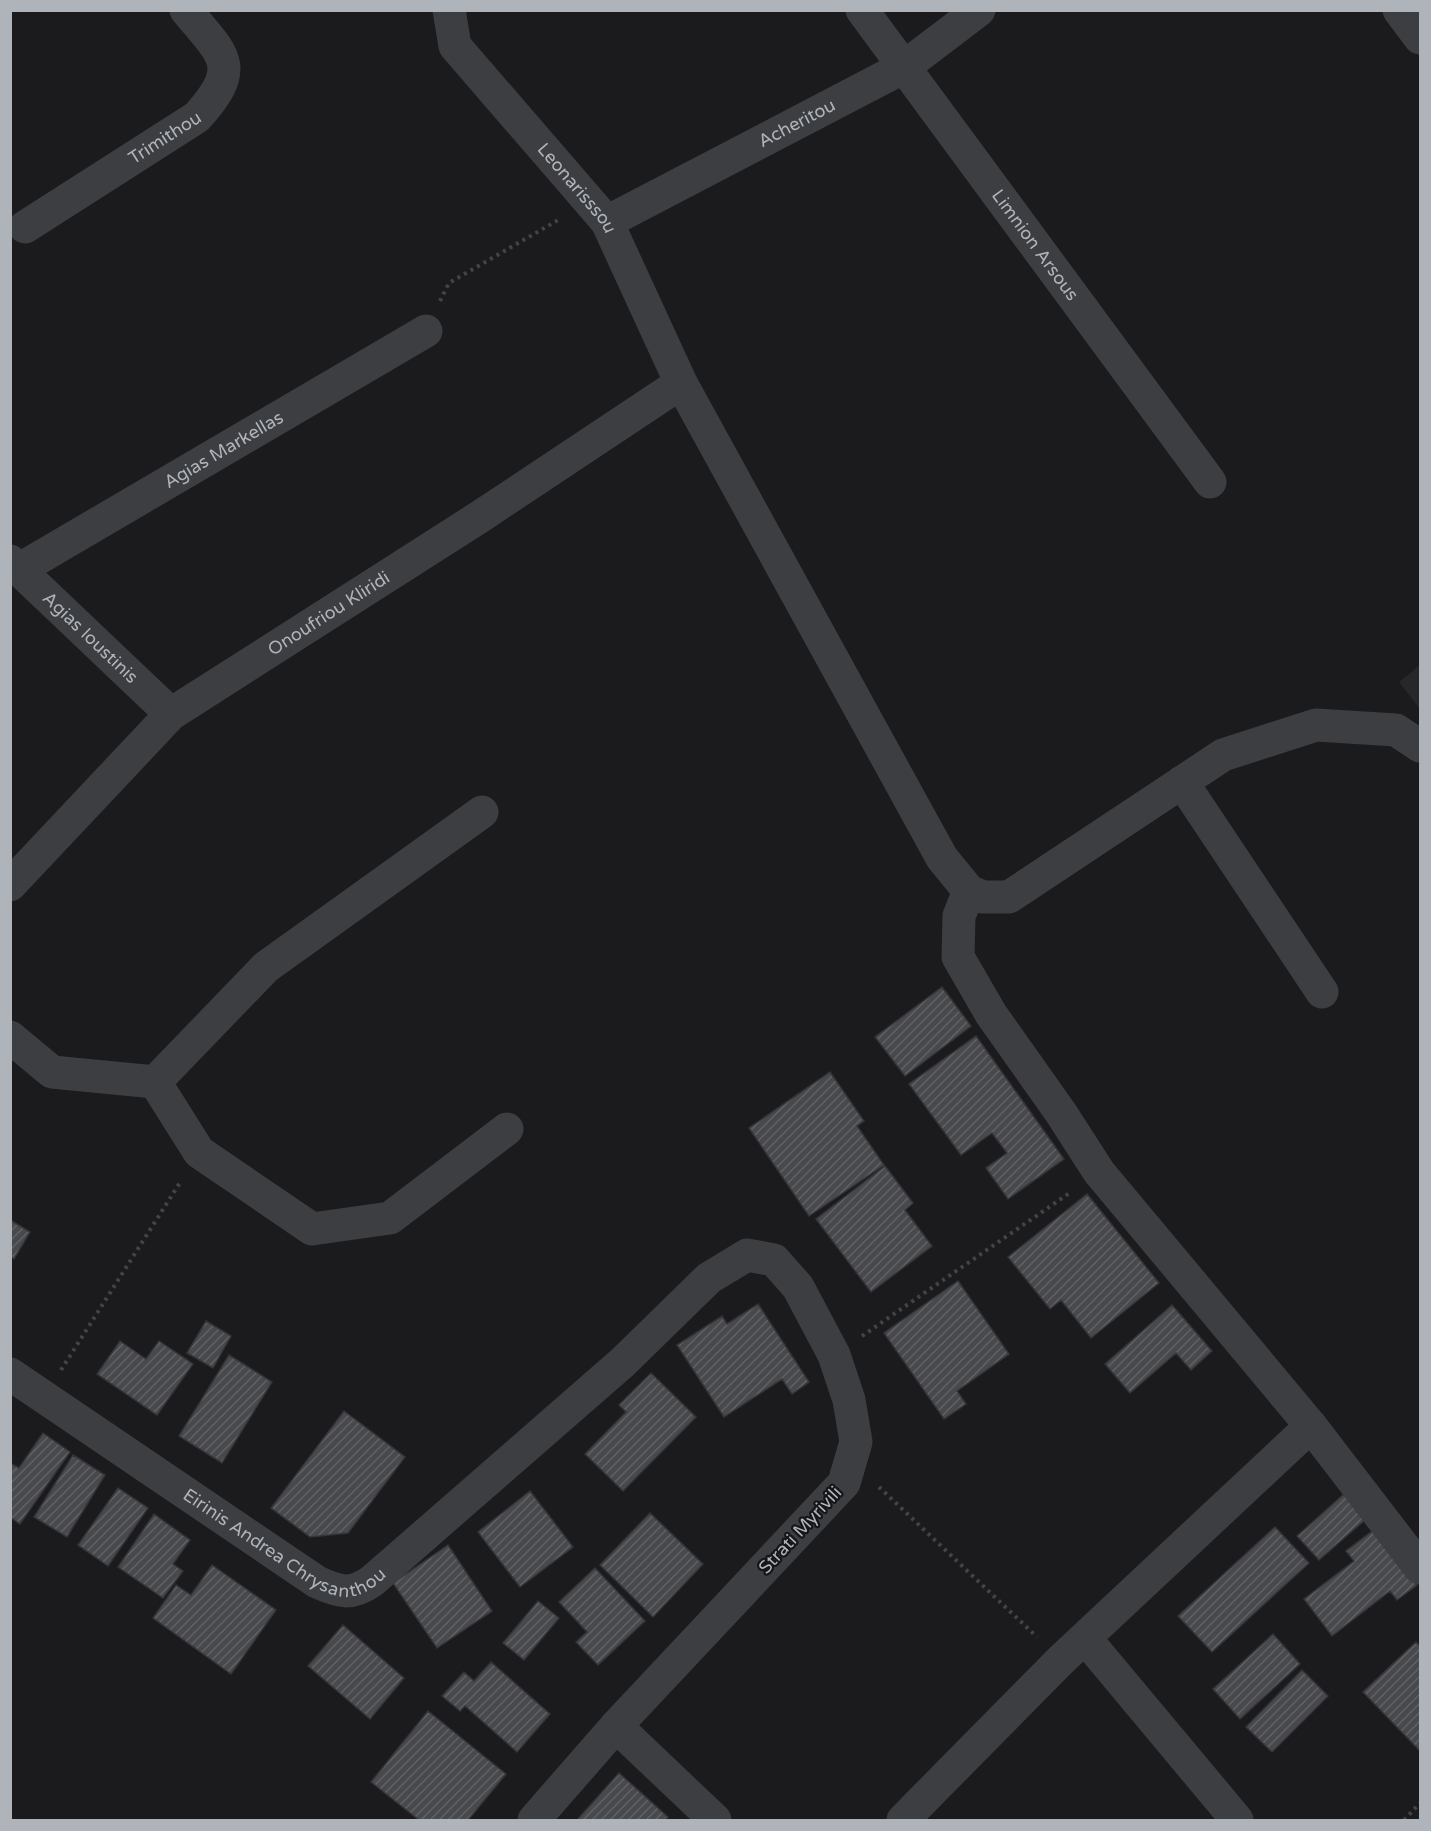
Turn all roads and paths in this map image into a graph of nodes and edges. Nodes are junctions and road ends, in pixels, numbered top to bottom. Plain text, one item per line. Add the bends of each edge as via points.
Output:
1 (186, 10) edge
2 (449, 10) edge
3 (862, 10) edge
4 (979, 10) edge
5 (1399, 10) edge
6 (1420, 38) edge
7 (904, 67) junction
8 (598, 212) junction
9 (26, 227) dead end
10 (426, 331) joint
11 (681, 383) junction
12 (1210, 482) dead end
13 (15, 565) edge
14 (171, 714) junction
15 (1420, 746) edge
16 (1182, 782) junction
17 (482, 812) dead end
18 (10, 885) edge
19 (969, 891) junction
20 (1322, 992) dead end
21 (10, 1037) edge
22 (155, 1082) junction
23 (507, 1130) dead end
24 (199, 1152) junction
25 (1098, 1172) junction
26 (834, 1355) junction
27 (623, 1362) joint
28 (10, 1374) edge
29 (44, 1397) junction
30 (1311, 1426) junction
31 (848, 1467) junction
32 (1420, 1569) edge
33 (1085, 1638) junction
34 (1061, 1660) junction
35 (616, 1726) junction
36 (1420, 1803) edge
37 (534, 1821) edge
38 (715, 1821) edge
39 (903, 1821) edge
40 (1237, 1821) edge
41 (1404, 1821) edge

1 - 9 street, Trimithou via 225,63 222,83 212,101 197,117
2 - 8 street, Leonarisssou via 455,46
3 - 7 street, Limnion Arsous
4 - 7 street, Acheritou
5 - 6 street
7 - 8 street, Acheritou
7 - 12 street, Limnion Arsous
8 - 10 path via 449,283
8 - 11 street, Leonarisssou
10 - 13 street, Agias Markellas
11 - 14 street, Onoufriou Kliridi via 482,516
11 - 19 street, Leonarisssou via 942,858
13 - 14 street, Agias Ioustinis
14 - 18 street, Onoufriou Kliridi
15 - 16 street via 1396,730 1316,725 1223,755
16 - 19 street via 1009,897 982,897
16 - 20 street
17 - 22 street via 266,967
19 - 25 street via 959,916 958,957 991,1014
21 - 22 street via 52,1072
22 - 24 street
23 - 24 street via 390,1218 312,1229
24 - 29 path
25 - 26 path
25 - 30 street
26 - 27 street, Strati Myrivili via 798,1287 774,1260 747,1255 709,1278
26 - 31 street, Strati Myrivili via 849,1400 856,1442
27 - 29 street, Eirinis Andrea Chrysanthou via 372,1581 350,1591 317,1582
28 - 29 street, Eirinis Andrea Chrysanthou
30 - 32 street
30 - 33 street
31 - 34 path via 886,1492
31 - 35 street, Strati Myrivili via 844,1483
33 - 34 street
33 - 40 street
34 - 39 street
35 - 37 street, Strati Myrivili
35 - 38 street
36 - 41 path

